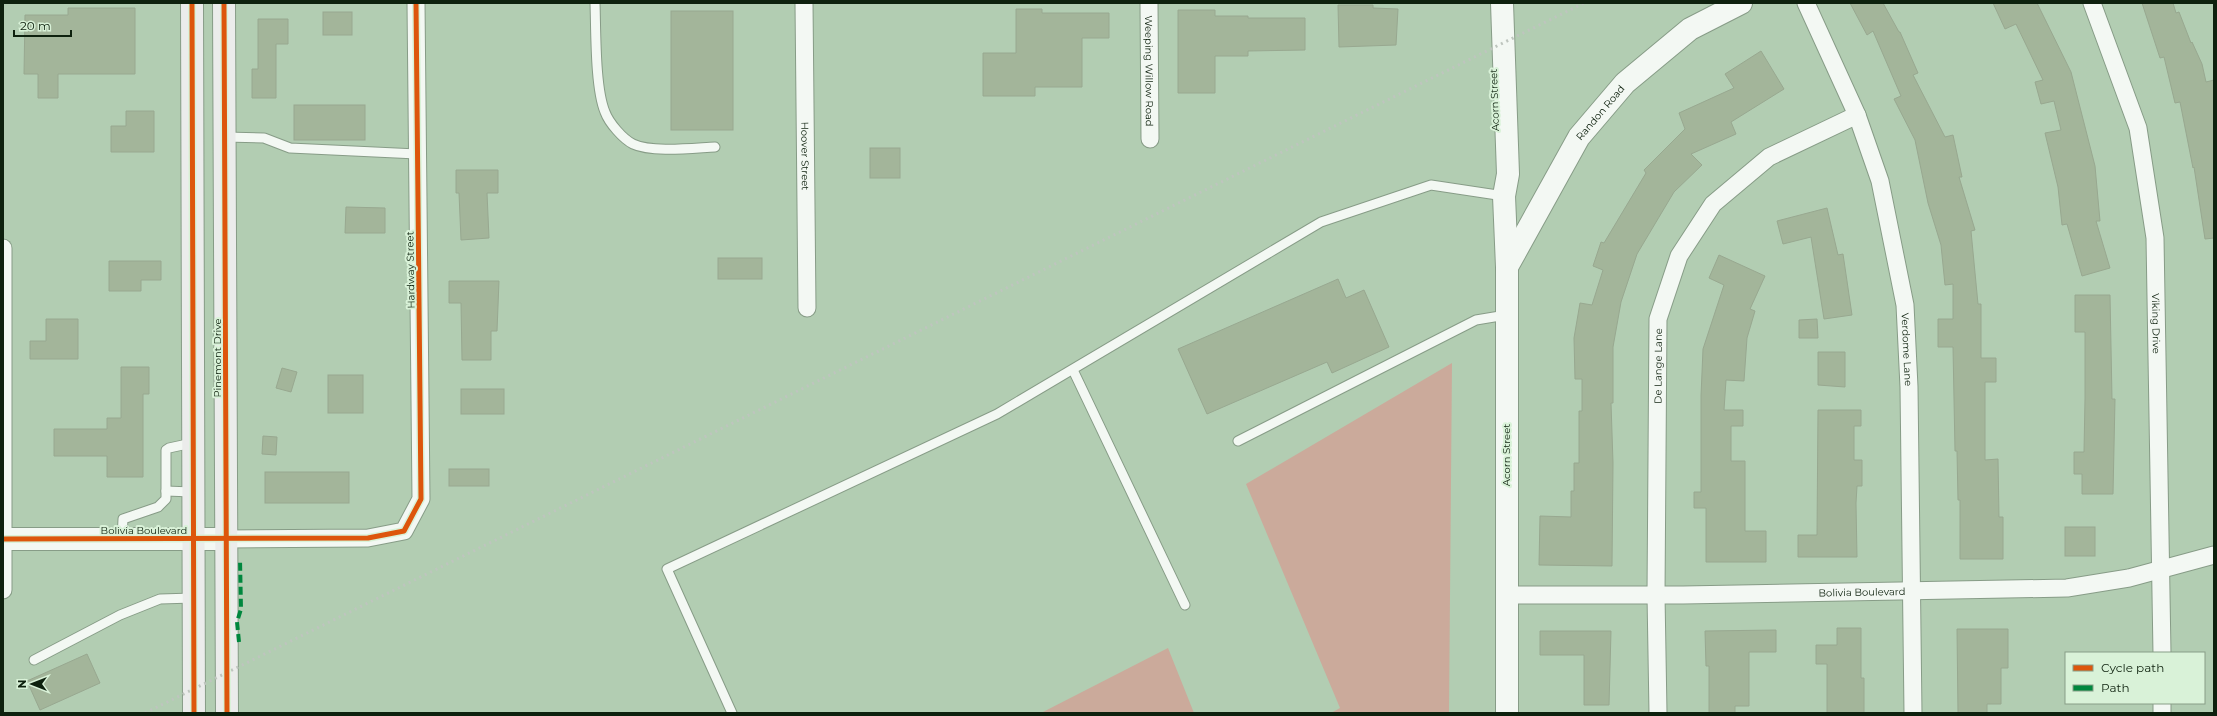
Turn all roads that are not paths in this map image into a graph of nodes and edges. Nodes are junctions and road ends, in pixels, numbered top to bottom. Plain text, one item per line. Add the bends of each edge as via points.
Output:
1 (192, 3) edge
2 (224, 3) edge
3 (416, 3) edge
4 (595, 3) edge
5 (804, 3) edge
6 (1149, 3) edge
7 (1492, 3) edge
8 (1502, 3) edge
9 (1742, 3) edge
10 (1806, 3) edge
11 (2092, 3) edge
12 (1857, 115) junction
13 (224, 137) junction
14 (1150, 139) dead end
15 (715, 147) dead end
16 (417, 154) junction
17 (1504, 196) junction
18 (3, 248) edge
19 (1507, 267) junction
20 (807, 308) dead end
21 (1506, 315) junction
22 (1073, 370) junction
23 (1238, 441) dead end
24 (192, 443) junction
25 (166, 491) junction
26 (192, 492) junction
27 (404, 531) joint
28 (193, 538) junction
29 (227, 538) junction
30 (4, 539) edge
31 (122, 539) junction
32 (2214, 554) edge
33 (2161, 570) junction
34 (3, 590) edge
35 (1911, 592) junction
36 (1506, 595) junction
37 (1656, 595) junction
38 (193, 598) junction
39 (1185, 605) dead end
40 (2162, 652) edge
41 (34, 660) dead end
42 (194, 713) edge
43 (227, 713) edge
44 (732, 713) edge
45 (1507, 713) edge
46 (1658, 713) edge
47 (1913, 713) edge

1 - 24 main road
2 - 13 main road, Pinemont Drive
3 - 16 street, Hardway Street
4 - 15 lane via 600,94 605,113 616,128 633,144 658,149
5 - 20 street, Hoover Street
6 - 14 street, Weeping Willow Road
7 - 17 street, Acorn Street via 1496,175
8 - 17 street, Acorn Street via 1508,174
9 - 19 street, Randon Road via 1690,29 1625,83 1579,137
10 - 12 street, Verdome Lane
11 - 33 street, Viking Drive via 2138,128 2155,238
12 - 35 street, Verdome Lane via 1880,181 1905,305 1909,387
12 - 37 street, De Lange Lane via 1769,157 1713,204 1679,256 1658,319
13 - 16 lane via 264,138 290,148
13 - 29 main road, Pinemont Drive
16 - 27 street, Hardway Street via 421,499
17 - 19 street, Acorn Street
17 - 22 lane via 1431,185 1321,222
18 - 30 street
19 - 21 street, Acorn Street
21 - 23 lane via 1476,320
21 - 36 street, Acorn Street
22 - 39 lane
22 - 44 lane via 997,414 667,569
24 - 25 lane via 166,450
24 - 26 main road
25 - 26 lane
25 - 31 lane via 166,499 158,507 123,519
26 - 28 main road
27 - 29 street, Bolivia Boulevard via 368,538
28 - 29 street, Bolivia Boulevard
28 - 31 street, Bolivia Boulevard
28 - 38 main road
29 - 43 main road, Pinemont Drive
30 - 31 street, Bolivia Boulevard
30 - 34 street
32 - 33 street, Bolivia Boulevard
33 - 35 street, Bolivia Boulevard via 2068,588
33 - 40 street, Viking Drive
35 - 37 street, Bolivia Boulevard
35 - 47 street, Verdome Lane
36 - 37 street, Bolivia Boulevard
36 - 45 street, Acorn Street
37 - 46 street, De Lange Lane
38 - 41 lane via 160,599 120,615
38 - 42 main road

